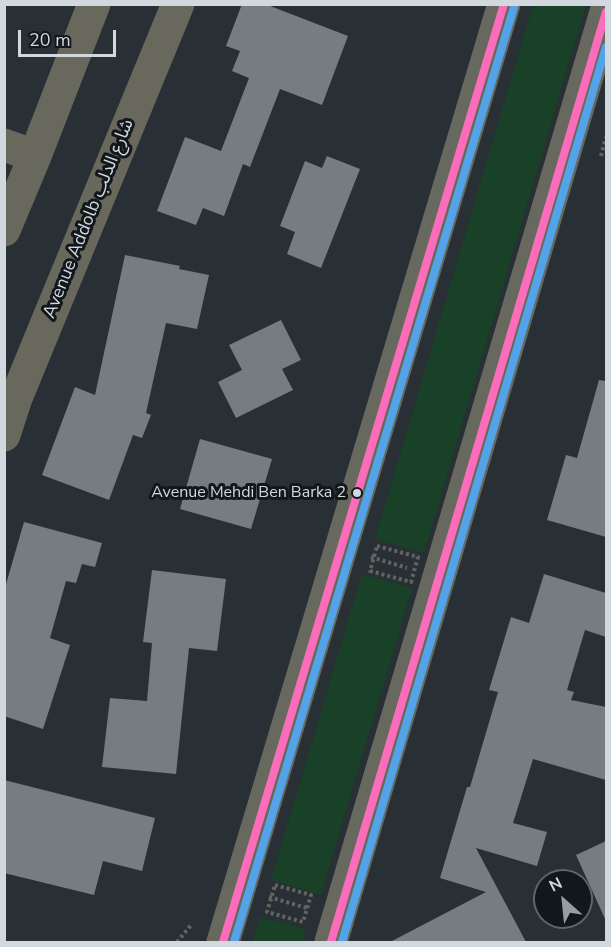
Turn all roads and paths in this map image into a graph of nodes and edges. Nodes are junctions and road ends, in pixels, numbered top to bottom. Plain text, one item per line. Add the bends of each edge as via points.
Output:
1 (94, 4) edge
2 (177, 4) edge
3 (504, 4) edge
4 (604, 33) edge
5 (4, 145) edge
6 (35, 156) junction
7 (4, 230) edge
8 (4, 435) edge
9 (377, 546) joint
10 (378, 559) dead end
11 (407, 568) dead end
12 (274, 885) joint
13 (277, 899) dead end
14 (299, 906) dead end
15 (223, 942) edge
16 (331, 942) edge

1 - 6 street
2 - 8 street, Avenue Addolb شارع الدلب
3 - 15 main road
4 - 16 main road
5 - 6 street
6 - 7 street
9 - 9 path via 370,571 411,582 418,557
10 - 11 path
12 - 12 path via 267,912 303,922 310,896
13 - 14 path

